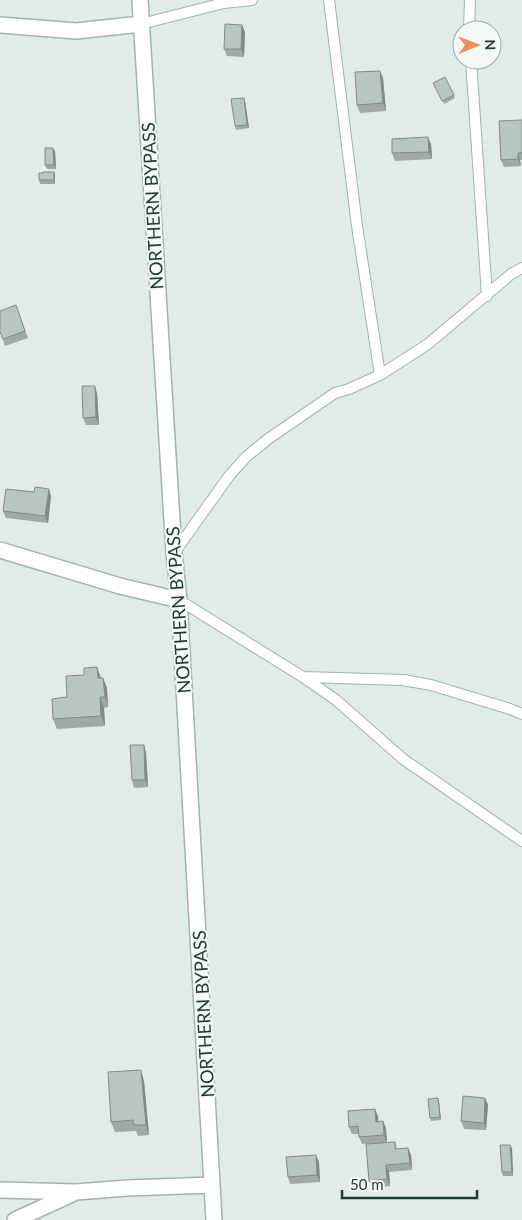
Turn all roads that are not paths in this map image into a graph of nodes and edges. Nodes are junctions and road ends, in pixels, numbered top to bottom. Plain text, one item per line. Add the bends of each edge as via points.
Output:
1 (140, 0) edge
2 (252, 0) edge
3 (328, 0) edge
4 (470, 0) edge
5 (469, 20) edge
6 (0, 24) edge
7 (142, 24) junction
8 (472, 70) edge
9 (522, 268) edge
10 (487, 296) junction
11 (380, 375) junction
12 (0, 550) edge
13 (174, 553) junction
14 (179, 600) junction
15 (303, 677) junction
16 (522, 714) edge
17 (522, 841) edge
18 (212, 1185) junction
19 (0, 1190) edge
20 (76, 1192) junction
21 (15, 1220) edge
22 (214, 1220) edge

1 - 7 street, NORTHERN BYPASS
2 - 7 lane via 224,3
3 - 11 lane
4 - 5 lane
6 - 7 street via 76,31
7 - 13 street, NORTHERN BYPASS
8 - 10 lane
9 - 10 lane
10 - 11 lane via 428,344
11 - 13 lane via 335,393 246,457
12 - 14 street
13 - 14 street, NORTHERN BYPASS
14 - 15 lane
14 - 18 street, NORTHERN BYPASS
15 - 16 lane via 402,680 431,685
15 - 17 lane via 336,700 403,759
18 - 20 street
18 - 22 street, NORTHERN BYPASS
19 - 20 street
20 - 21 street

